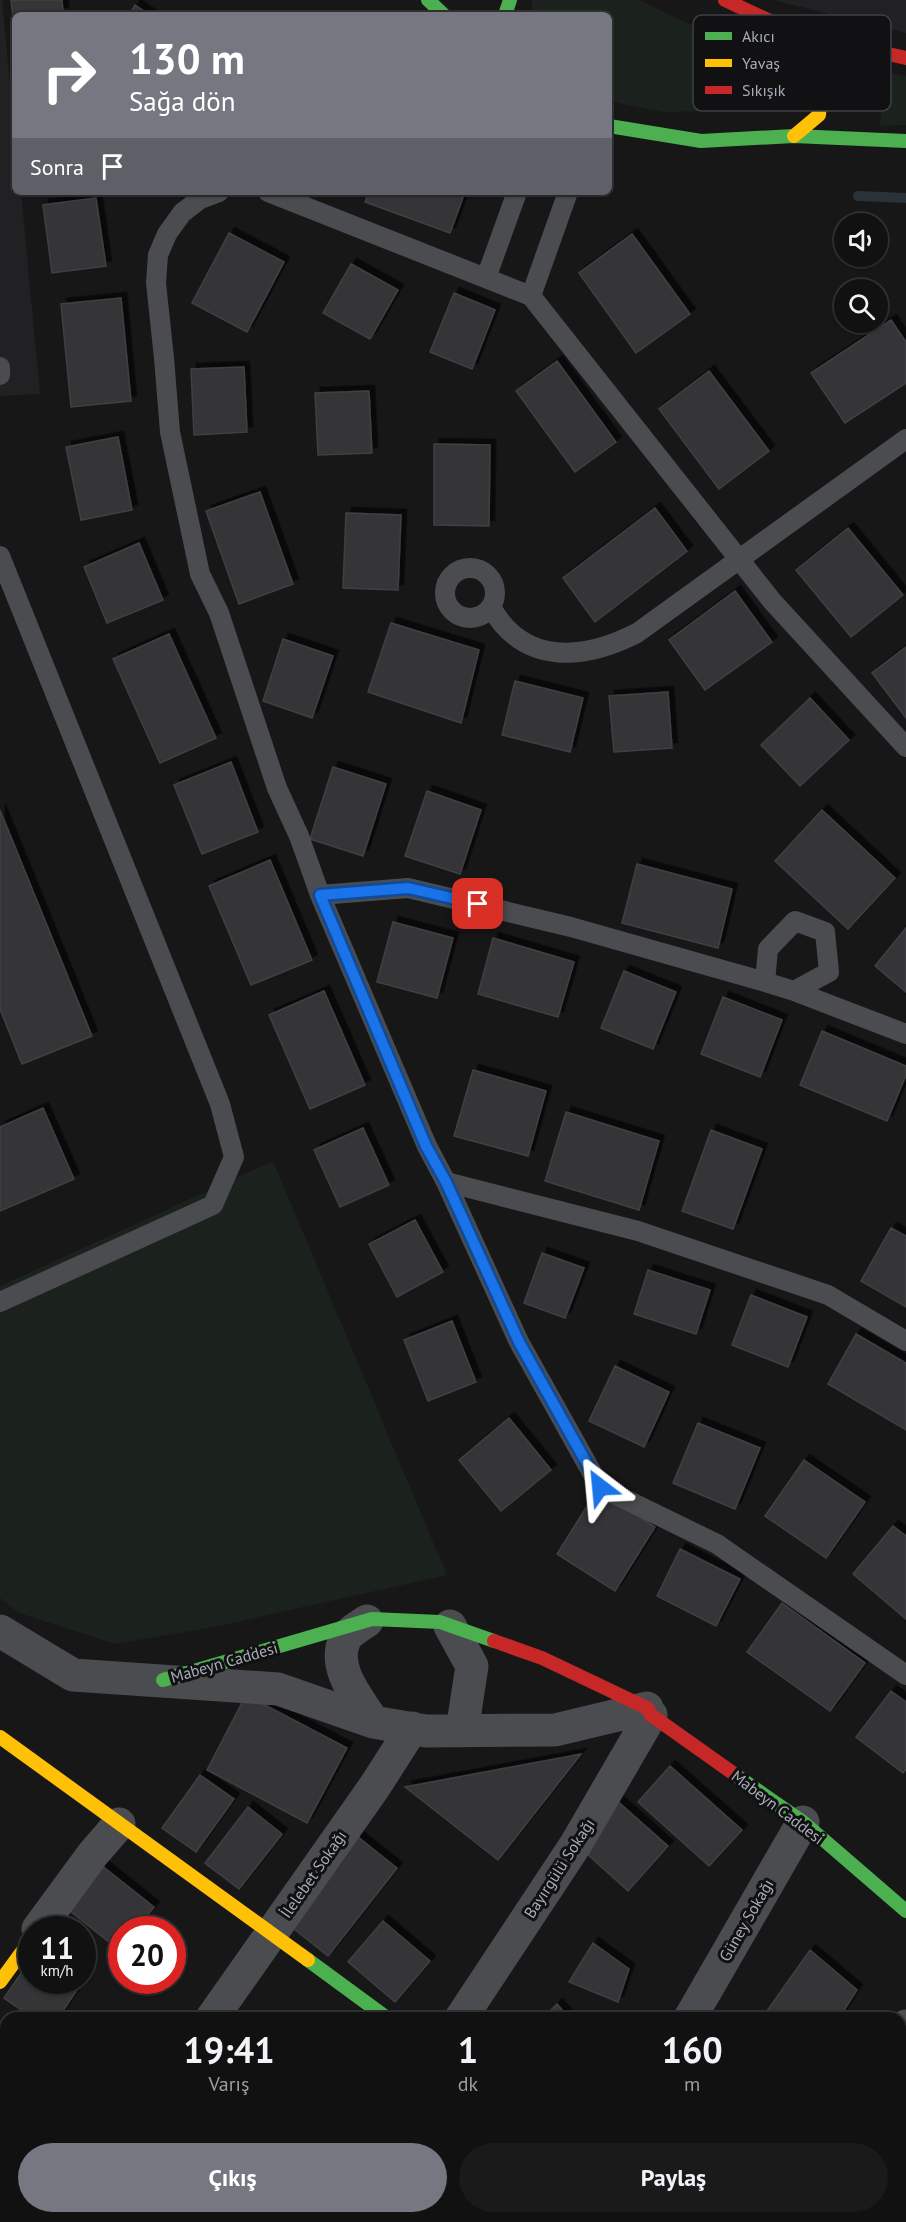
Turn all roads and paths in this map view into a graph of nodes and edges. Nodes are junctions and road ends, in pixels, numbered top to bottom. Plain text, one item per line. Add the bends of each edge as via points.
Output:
1 (428, 0) edge
2 (725, 0) edge
3 (441, 12) edge
4 (757, 15) edge
5 (891, 55) edge
6 (906, 58) edge
7 (819, 111) edge
8 (612, 126) edge
9 (794, 136) junction
10 (906, 141) edge
11 (276, 195) edge
12 (516, 195) edge
13 (567, 195) edge
14 (198, 196) edge
15 (486, 278) junction
16 (531, 296) junction
17 (0, 367) edge
18 (0, 375) edge
19 (906, 439) edge
20 (0, 556) edge
21 (740, 559) junction
22 (491, 607) dead end
23 (906, 747) edge
24 (320, 895) junction
25 (765, 982) junction
26 (794, 991) junction
27 (906, 1034) edge
28 (446, 1182) junction
29 (0, 1302) edge
30 (906, 1341) edge
31 (367, 1621) junction
32 (450, 1626) junction
33 (0, 1631) edge
34 (906, 1675) edge
35 (163, 1680) junction
36 (649, 1711) junction
37 (373, 1722) junction
38 (412, 1728) junction
39 (462, 1731) junction
40 (0, 1737) edge
41 (803, 1822) junction
42 (119, 1824) junction
43 (906, 1911) edge
44 (48, 1916) edge
45 (271, 1934) junction
46 (18, 1957) edge
47 (0, 1982) edge
48 (216, 2012) edge
49 (379, 2012) edge
50 (465, 2012) edge
51 (693, 2012) edge

1 - 3 street
2 - 4 street
5 - 6 street
7 - 9 street
8 - 9 street via 701,141
9 - 10 street
11 - 15 lane
12 - 15 lane
13 - 16 lane
14 - 24 lane via 167,234 158,255 156,283 170,432 200,574 219,614 277,788
15 - 16 lane
16 - 21 lane
17 - 18 lane
19 - 21 lane
20 - 29 lane via 220,1104 234,1157 213,1205
21 - 22 lane via 637,633 586,652 535,648 508,631
21 - 23 lane via 772,601
24 - 25 lane via 408,888 572,927
24 - 28 lane via 426,1146
25 - 26 lane
25 - 26 lane via 768,949 795,921 825,932 829,972
26 - 27 lane
28 - 30 lane via 638,1231 828,1295
28 - 34 lane via 519,1342 600,1487 717,1544
31 - 32 street, Mabeyn Caddesi via 440,1622
31 - 35 street, Mabeyn Caddesi
31 - 37 street via 345,1638 341,1658 346,1678
32 - 36 street, Mabeyn Caddesi via 542,1658
32 - 39 street via 472,1666
33 - 35 street via 73,1675
35 - 37 street, Mabeyn Caddesi via 278,1689
36 - 39 street, Mabeyn Caddesi via 555,1730
36 - 41 street, Mabeyn Caddesi
36 - 50 street, Bayırgülü Sokağı via 576,1844
37 - 38 street, Mabeyn Caddesi
38 - 39 street, Mabeyn Caddesi
38 - 45 street, İlelebet Sokağı
40 - 42 street
41 - 43 street, Mabeyn Caddesi
41 - 51 street, Güney Sokağı
42 - 44 street
42 - 45 street
45 - 48 street, İlelebet Sokağı
45 - 49 street
46 - 47 street

